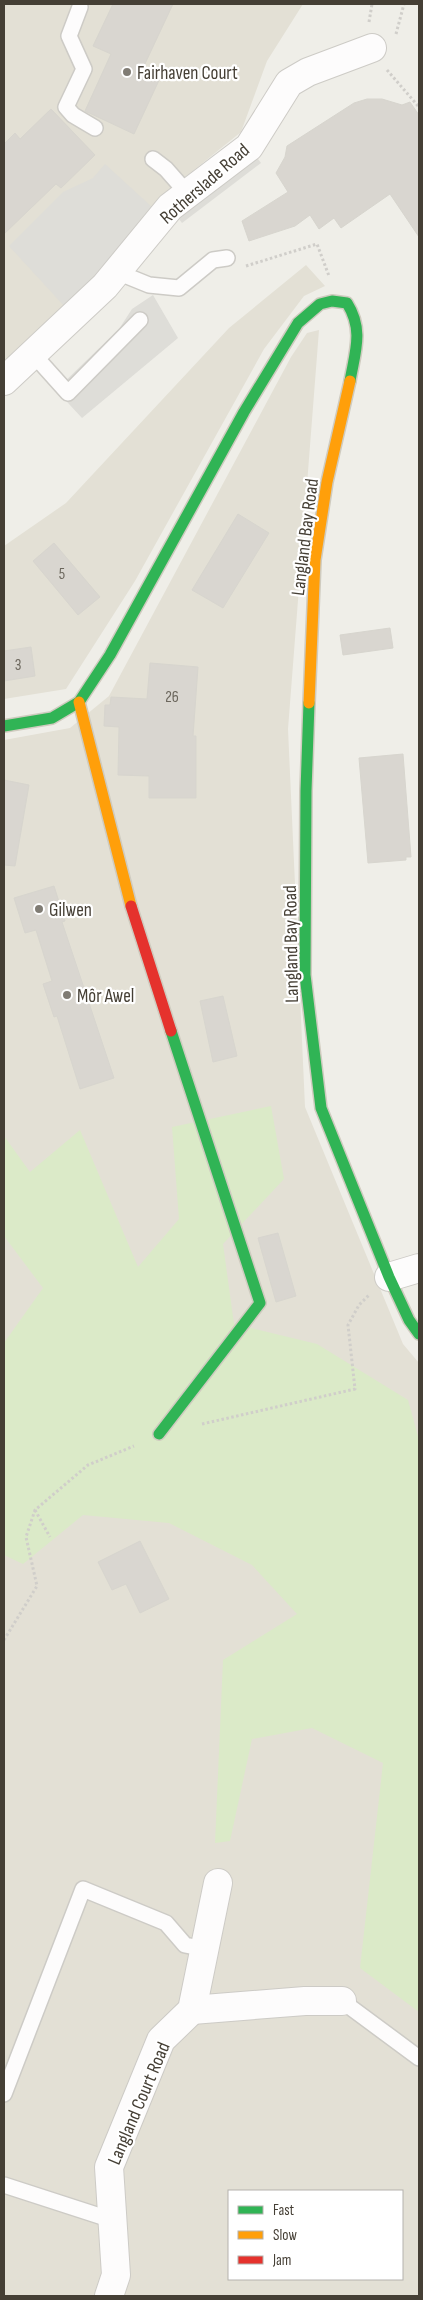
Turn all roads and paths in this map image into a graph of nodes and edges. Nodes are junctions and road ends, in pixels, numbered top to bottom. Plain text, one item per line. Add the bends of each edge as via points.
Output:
1 (80, 7) dead end
2 (372, 48) dead end
3 (95, 128) dead end
4 (153, 159) dead end
5 (188, 194) junction
6 (227, 258) dead end
7 (239, 269) dead end
8 (117, 272) junction
9 (338, 300) junction
10 (140, 320) dead end
11 (33, 354) junction
12 (4, 381) edge
13 (79, 702) junction
14 (4, 726) edge
15 (419, 1268) edge
16 (389, 1277) junction
17 (359, 1305) dead end
18 (419, 1334) edge
19 (196, 1426) dead end
20 (160, 1434) dead end
21 (138, 1444) dead end
22 (34, 1510) junction
23 (50, 1537) dead end
24 (4, 1640) edge
25 (218, 1883) dead end
26 (204, 1949) junction
27 (342, 2001) joint
28 (192, 2010) junction
29 (419, 2058) edge
30 (4, 2094) edge
31 (4, 2185) edge
32 (112, 2220) junction
33 (109, 2296) edge

1 - 3 lane via 69,36 84,69 66,107
2 - 5 street, Rotherslade Road via 308,72 289,83 250,147
4 - 5 lane
5 - 8 street, Rotherslade Road via 170,207
6 - 8 lane via 213,260 179,288 149,285
7 - 9 path via 317,244
8 - 11 street, Rotherslade Road
9 - 13 street via 323,302 309,310 298,323 244,412 110,655
9 - 16 street, Langland Bay Road via 347,303 355,316 358,333 345,409 327,482 315,560 306,791 305,974 321,1108
10 - 11 lane via 68,393
11 - 12 street, Rotherslade Road
13 - 14 street via 52,718
13 - 20 street via 140,938 260,1303
15 - 16 street
16 - 18 street, Langland Bay Road
17 - 19 path via 348,1325 355,1389
21 - 22 path via 88,1464
22 - 23 path
22 - 24 path via 26,1537 37,1586
25 - 26 street
26 - 28 street
26 - 30 lane via 185,1945 166,1923 83,1889
27 - 28 street
27 - 29 lane
28 - 32 street, Langland Court Road via 161,2040 109,2166
31 - 32 lane
32 - 33 street, Langland Court Road via 116,2275

